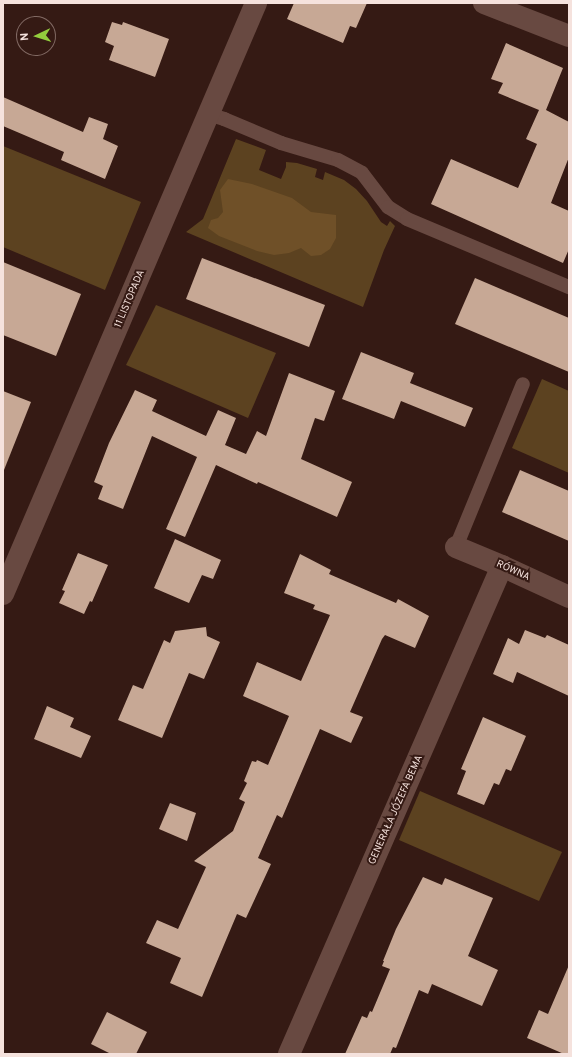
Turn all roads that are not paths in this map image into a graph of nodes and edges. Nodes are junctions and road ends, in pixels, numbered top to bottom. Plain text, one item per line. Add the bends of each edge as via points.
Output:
1 (256, 3) edge
2 (484, 3) edge
3 (569, 36) edge
4 (208, 114) junction
5 (569, 287) edge
6 (523, 384) dead end
7 (456, 547) joint
8 (502, 566) junction
9 (3, 594) edge
10 (569, 597) edge
11 (289, 1054) edge

1 - 4 street, 11 LISTOPADA
2 - 3 street
4 - 5 lane via 281,143 338,160 362,173 388,207 407,219
4 - 9 street, 11 LISTOPADA
6 - 7 lane
7 - 8 street, RÓWNA
8 - 10 street, RÓWNA
8 - 11 street, GENERAŁA JÓZEFA BEMA

